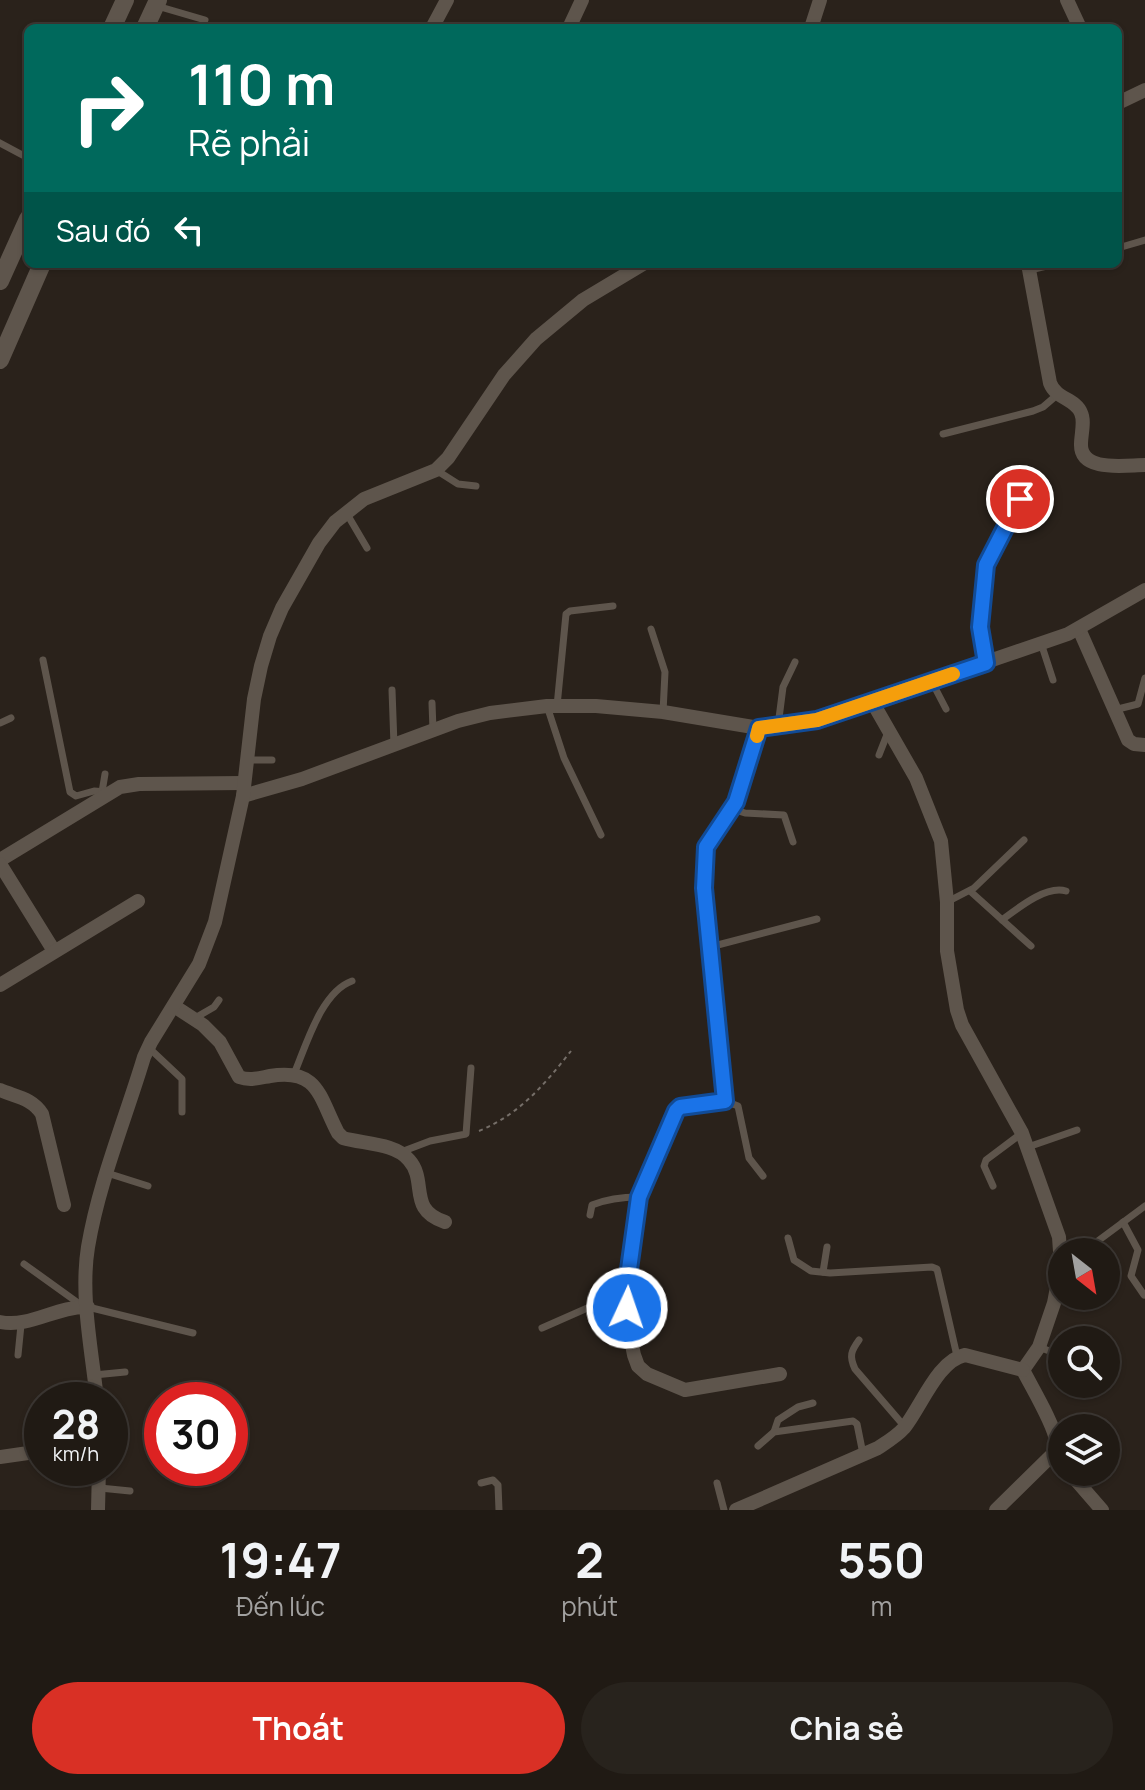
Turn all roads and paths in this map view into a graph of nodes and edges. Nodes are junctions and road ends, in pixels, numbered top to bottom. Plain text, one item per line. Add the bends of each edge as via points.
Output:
1 (125, 0) edge
2 (447, 0) edge
3 (582, 0) edge
4 (820, 0) edge
5 (1067, 0) edge
6 (156, 3) edge
7 (205, 20) dead end
8 (114, 24) edge
9 (147, 24) edge
10 (434, 24) edge
11 (571, 24) edge
12 (812, 24) edge
13 (1078, 24) edge
14 (1145, 90) edge
15 (1122, 101) edge
16 (0, 143) edge
17 (24, 156) edge
18 (24, 228) edge
19 (1145, 240) edge
20 (1122, 247) edge
21 (40, 268) edge
22 (636, 268) edge
23 (1029, 268) edge
24 (0, 281) edge
25 (0, 360) edge
26 (1057, 395) junction
27 (943, 434) dead end
28 (1145, 465) edge
29 (436, 470) junction
30 (476, 486) dead end
31 (1020, 499) dead end
32 (346, 512) junction
33 (367, 548) dead end
34 (1145, 590) edge
35 (613, 606) dead end
36 (651, 629) dead end
37 (1079, 629) junction
38 (1041, 643) junction
39 (43, 660) dead end
40 (795, 662) dead end
41 (986, 663) junction
42 (1145, 678) edge
43 (1053, 680) dead end
44 (932, 682) junction
45 (392, 690) dead end
46 (432, 703) dead end
47 (873, 703) junction
48 (552, 706) junction
49 (946, 709) dead end
50 (1114, 710) junction
51 (663, 712) junction
52 (11, 718) dead end
53 (0, 723) edge
54 (778, 726) junction
55 (759, 728) junction
56 (433, 730) junction
57 (888, 732) junction
58 (394, 745) junction
59 (1145, 745) edge
60 (879, 755) dead end
61 (248, 760) junction
62 (272, 760) dead end
63 (105, 774) dead end
64 (243, 790) junction
65 (106, 792) junction
66 (732, 809) junction
67 (601, 835) dead end
68 (1024, 840) dead end
69 (793, 842) dead end
70 (0, 862) edge
71 (970, 891) junction
72 (1066, 891) dead end
73 (138, 901) dead end
74 (947, 902) junction
75 (817, 919) dead end
76 (1002, 920) junction
77 (1031, 946) dead end
78 (710, 947) junction
79 (54, 951) junction
80 (352, 981) dead end
81 (0, 985) edge
82 (219, 1000) dead end
83 (174, 1006) junction
84 (193, 1019) junction
85 (148, 1047) junction
86 (571, 1051) dead end
87 (471, 1068) dead end
88 (294, 1074) junction
89 (0, 1090) edge
90 (725, 1101) junction
91 (182, 1112) dead end
92 (1077, 1130) dead end
93 (466, 1134) junction
94 (1025, 1140) junction
95 (399, 1153) junction
96 (107, 1173) junction
97 (763, 1176) dead end
98 (148, 1186) dead end
99 (993, 1186) dead end
100 (639, 1197) junction
101 (64, 1205) dead end
102 (1145, 1206) edge
103 (590, 1215) dead end
104 (445, 1222) dead end
105 (1123, 1222) junction
106 (788, 1238) dead end
107 (1059, 1238) edge
108 (1102, 1238) edge
109 (827, 1247) dead end
110 (24, 1264) dead end
111 (823, 1272) junction
112 (626, 1291) junction
113 (1144, 1295) edge
114 (86, 1307) junction
115 (1052, 1310) edge
116 (0, 1322) edge
117 (21, 1325) junction
118 (542, 1328) dead end
119 (193, 1333) dead end
120 (859, 1340) dead end
121 (1039, 1347) junction
122 (1048, 1351) edge
123 (18, 1355) dead end
124 (957, 1356) junction
125 (1023, 1370) junction
126 (125, 1372) dead end
127 (780, 1374) dead end
128 (94, 1375) junction
129 (95, 1382) edge
130 (813, 1403) dead end
131 (1048, 1425) edge
132 (905, 1427) junction
133 (774, 1432) junction
134 (758, 1446) dead end
135 (24, 1454) edge
136 (863, 1454) junction
137 (0, 1457) edge
138 (1048, 1467) edge
139 (481, 1483) dead end
140 (717, 1483) dead end
141 (1081, 1486) edge
142 (100, 1488) joint
143 (130, 1491) dead end
144 (1001, 1508) edge
145 (98, 1510) edge
146 (499, 1510) edge
147 (724, 1510) edge
148 (736, 1510) edge
149 (1102, 1510) edge

1 - 8 main road
2 - 10 street
3 - 11 street
4 - 12 street
5 - 13 street
6 - 7 lane
6 - 9 main road
14 - 15 street
16 - 17 lane
18 - 24 main road
19 - 20 lane
21 - 25 main road
22 - 29 street via 583,300 536,339
23 - 26 street via 1050,383
26 - 27 lane via 1033,411
26 - 28 street via 1083,415 1084,457 1093,463
29 - 30 lane via 458,484
29 - 32 street via 364,499
31 - 41 lane via 986,565 980,627
32 - 33 lane
32 - 61 street via 319,543 270,636 254,699
34 - 37 street
35 - 48 lane via 566,614
36 - 51 lane via 665,672
37 - 38 street
37 - 50 street
38 - 41 street
38 - 43 lane
39 - 65 lane via 70,792
40 - 54 lane via 783,687
41 - 44 street
42 - 50 lane via 1138,704
44 - 47 street
44 - 49 lane
45 - 58 lane
46 - 56 lane
47 - 54 street
47 - 57 street
48 - 51 street
48 - 56 street via 490,713
48 - 67 lane via 564,758
50 - 59 street via 1128,740
51 - 55 street
52 - 53 lane
54 - 55 street
55 - 66 street
56 - 58 street
57 - 60 lane
57 - 74 street via 916,778 941,841
58 - 64 street via 302,779
61 - 62 lane
61 - 64 street
63 - 65 lane
64 - 65 street via 139,784
64 - 83 street via 215,922 199,964
65 - 70 street
66 - 69 lane via 784,815
66 - 78 street via 704,855
68 - 71 lane
70 - 79 street
71 - 74 lane
71 - 76 lane
72 - 76 lane via 1048,892
73 - 79 street
74 - 94 street via 947,951 957,1010
75 - 78 lane
76 - 77 lane
78 - 90 street
79 - 81 street
80 - 88 lane via 317,1018
82 - 84 lane
83 - 84 street
83 - 85 street
84 - 88 street via 220,1042 239,1077
85 - 91 lane via 182,1079
85 - 96 street
86 - 93 path via 526,1104 497,1124
87 - 93 lane
88 - 95 street via 313,1084 343,1138
89 - 101 street via 26,1099 42,1114
90 - 97 lane via 738,1106 749,1158
90 - 100 street via 676,1111
92 - 94 lane
93 - 95 lane
94 - 99 lane via 986,1160
94 - 107 street
95 - 104 street via 412,1163 421,1204
96 - 98 lane
96 - 114 street via 88,1247
100 - 103 lane via 598,1202
100 - 112 street
102 - 105 lane
105 - 108 lane
105 - 113 lane via 1138,1250 1131,1276
106 - 111 lane via 794,1260
109 - 111 lane
110 - 114 lane
111 - 124 lane via 937,1269
112 - 118 lane
112 - 127 street via 634,1355 647,1374 685,1390
114 - 117 street via 47,1313
114 - 119 lane
114 - 128 street
115 - 121 street
116 - 117 street
117 - 123 lane
120 - 132 lane via 851,1351 855,1369
121 - 122 lane
121 - 125 street
124 - 125 street
124 - 132 street
125 - 131 street
126 - 128 lane
128 - 129 street
130 - 133 lane via 778,1420
132 - 136 street
133 - 134 lane
133 - 136 lane via 853,1421
135 - 137 street
136 - 148 street
138 - 144 street
139 - 146 lane via 493,1480 498,1485
140 - 147 lane
141 - 149 street
142 - 143 lane
142 - 145 street

